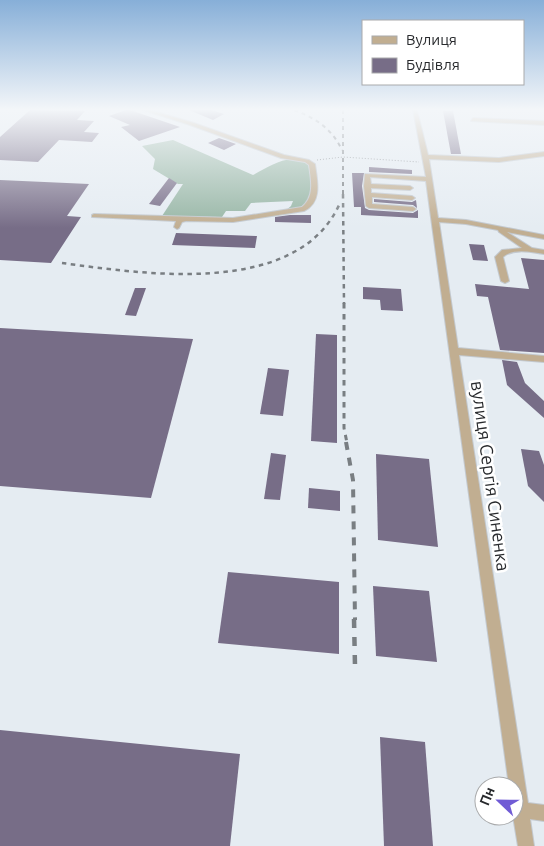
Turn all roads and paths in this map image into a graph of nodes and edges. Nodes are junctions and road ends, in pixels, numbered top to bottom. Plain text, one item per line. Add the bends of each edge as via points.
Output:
1 (260, 149) edge
2 (424, 149) edge
3 (544, 154) edge
4 (426, 160) junction
5 (310, 162) junction
6 (428, 179) junction
7 (367, 186) junction
8 (410, 188) dead end
9 (368, 195) junction
10 (412, 198) dead end
11 (413, 209) dead end
12 (94, 216) dead end
13 (185, 218) junction
14 (434, 220) junction
15 (177, 228) dead end
16 (496, 228) junction
17 (544, 237) edge
18 (530, 250) junction
19 (544, 252) edge
20 (505, 281) dead end
21 (454, 351) junction
22 (544, 359) edge
23 (517, 776) edge
24 (524, 810) edge
25 (544, 813) edge
26 (524, 826) edge
27 (526, 846) edge

1 - 5 street via 283,158
2 - 4 street, вулиця Сергія Синенка
3 - 4 street via 499,160
4 - 5 path via 343,157
4 - 6 street, вулиця Сергія Синенка
5 - 13 street via 316,191 304,209 233,220
6 - 7 street via 367,176
6 - 14 street, вулиця Сергія Синенка
7 - 8 street
7 - 9 street
9 - 10 street
9 - 11 street via 369,206
12 - 13 street
13 - 15 street via 179,221
14 - 16 street
14 - 21 street, вулиця Сергія Синенка
16 - 17 street
16 - 18 street
18 - 19 street
18 - 20 street via 500,254
21 - 22 street
21 - 23 street, вулиця Сергія Синенка
24 - 25 street
26 - 27 street, вулиця Сергія Синенка

